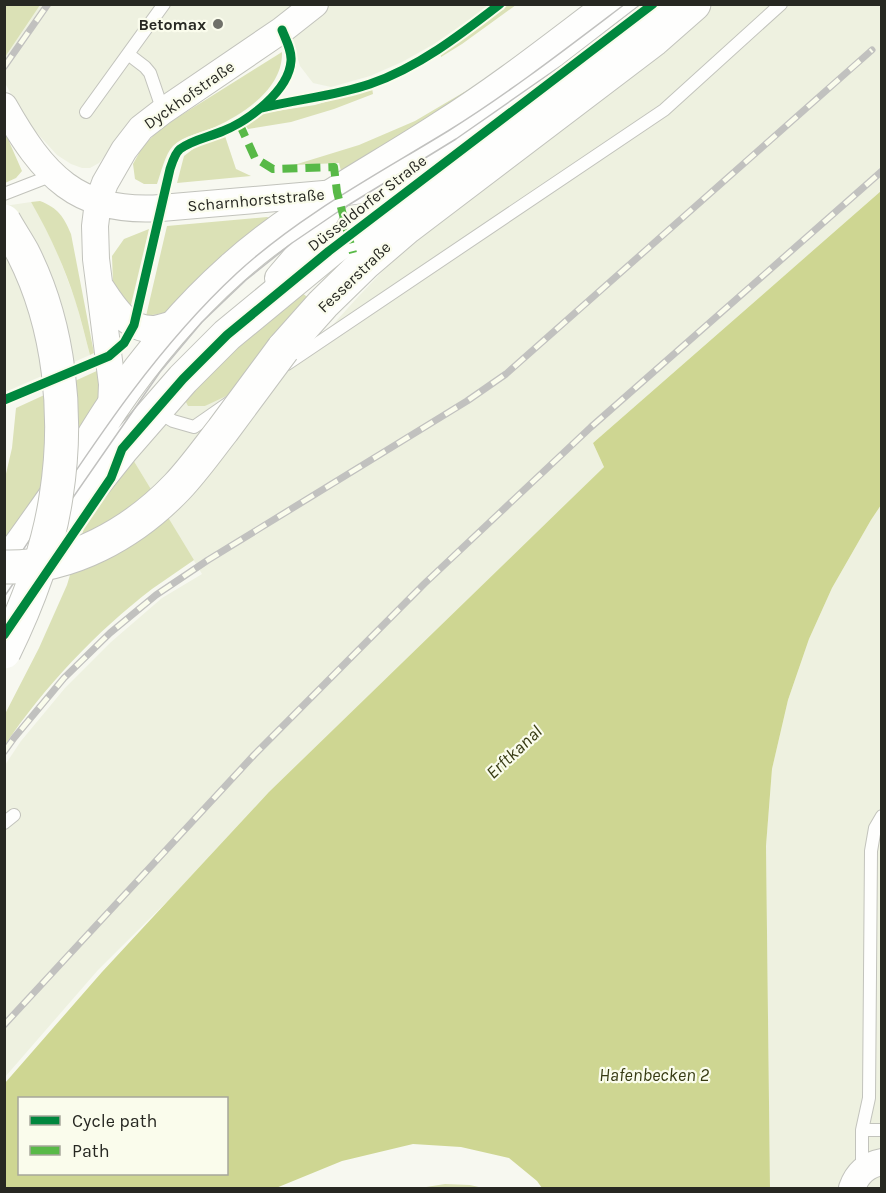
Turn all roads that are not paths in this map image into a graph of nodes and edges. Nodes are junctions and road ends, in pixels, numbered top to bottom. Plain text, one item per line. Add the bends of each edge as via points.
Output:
1 (164, 4) edge
2 (315, 4) edge
3 (613, 4) edge
4 (653, 4) edge
5 (694, 4) edge
6 (781, 4) edge
7 (128, 54) junction
8 (4, 106) edge
9 (163, 111) junction
10 (86, 112) dead end
11 (429, 173) junction
12 (53, 175) junction
13 (102, 192) junction
14 (337, 192) junction
15 (4, 194) edge
16 (4, 221) edge
17 (99, 284) junction
18 (177, 324) junction
19 (227, 335) junction
20 (111, 410) junction
21 (155, 411) junction
22 (4, 567) edge
23 (4, 609) edge
24 (4, 652) edge
25 (882, 816) edge
26 (862, 1130) junction
27 (882, 1130) edge
28 (865, 1174) edge

1 - 7 lane
2 - 9 street, Dyckhofstraße
3 - 14 main road, Düsseldorfer Straße via 445,126
4 - 11 main road, Düsseldorfer Straße
5 - 22 main road, Fesserstraße, bridge via 374,256 323,304 177,487 147,514 114,537 81,553 51,562
6 - 21 lane via 663,110 194,427
7 - 9 lane via 150,73
7 - 10 lane
8 - 12 street, Scharnhorststraße via 35,155
9 - 13 street, Dyckhofstraße via 141,128 124,150
11 - 14 street, Scharnhorststraße via 376,188
11 - 19 main road, Düsseldorfer Straße
12 - 13 street, Scharnhorststraße via 72,189
12 - 15 lane
13 - 14 street, Scharnhorststraße via 118,207 141,209
13 - 17 street, Dyckhofstraße via 95,226
14 - 18 main road, Düsseldorfer Straße via 233,268
14 - 19 street, Scharnhorststraße via 314,237
16 - 24 main road, bridge via 27,262 48,321 56,354 62,424 56,498 48,537 32,589
17 - 18 street, Dyckhofstraße via 118,313 134,325 153,329
17 - 20 street, Dyckhofstraße via 112,384
18 - 20 main road, Düsseldorfer Straße
19 - 21 main road, Düsseldorfer Straße
20 - 22 main road, Düsseldorfer Straße
21 - 23 main road, Düsseldorfer Straße via 74,509
25 - 26 lane via 875,828 872,851 869,1098
26 - 27 lane
26 - 28 lane

